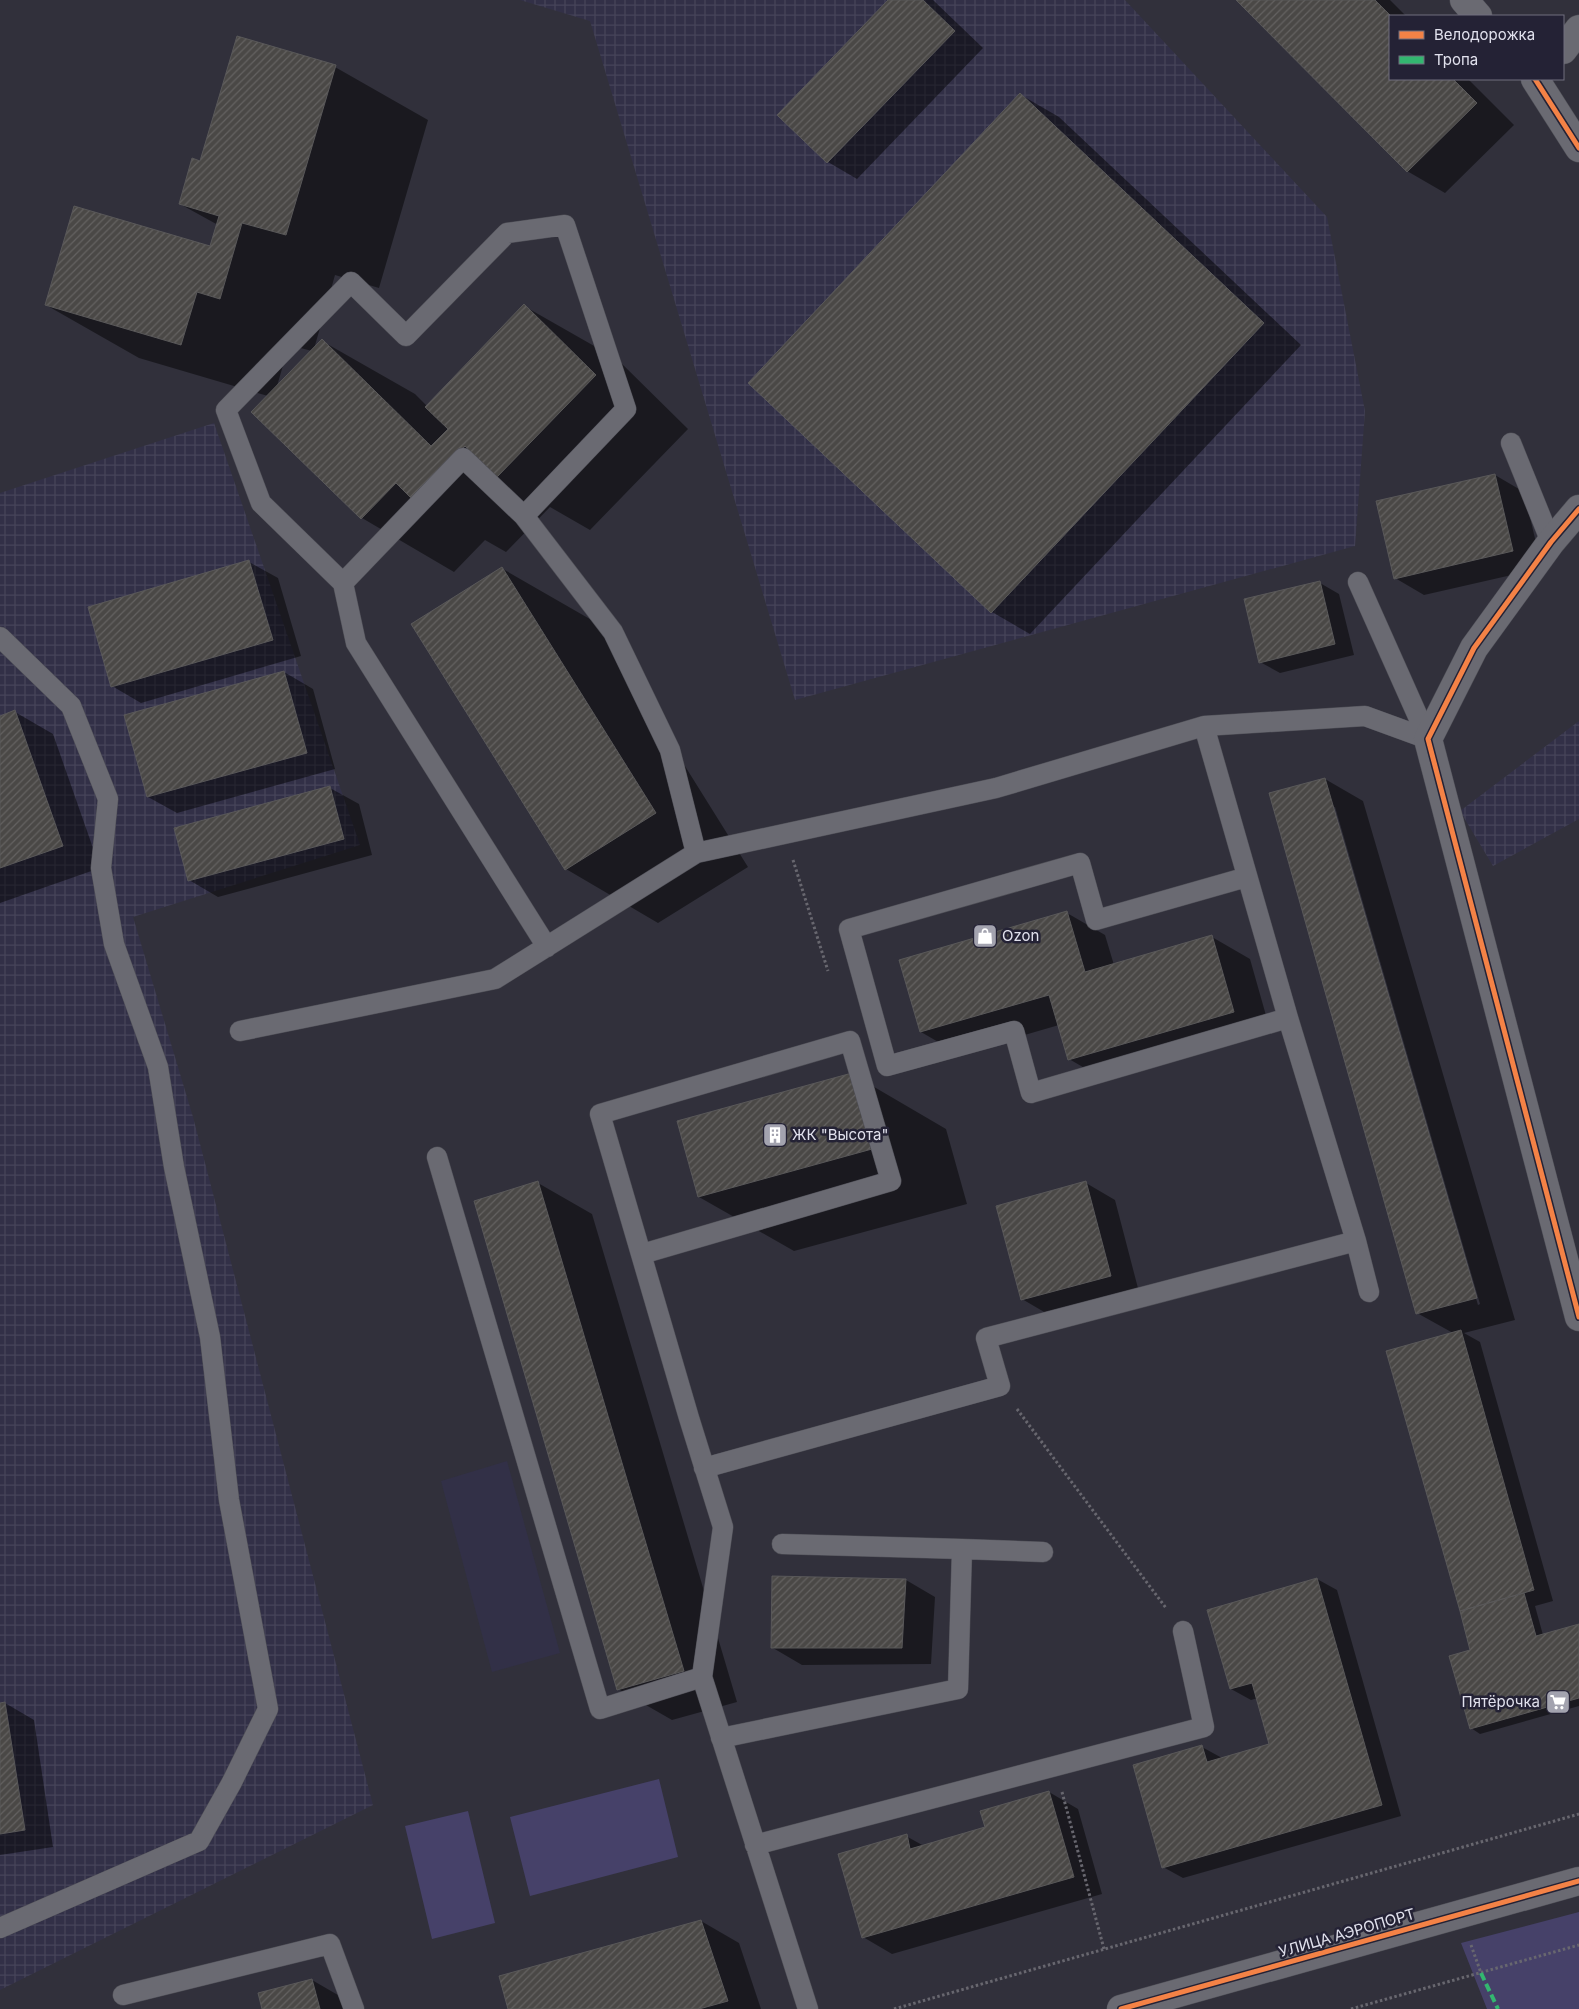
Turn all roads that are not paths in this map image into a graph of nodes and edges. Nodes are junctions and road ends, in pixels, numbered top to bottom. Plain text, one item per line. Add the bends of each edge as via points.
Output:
1 (1464, 0) edge
2 (1477, 15) edge
3 (1579, 29) edge
4 (1564, 49) edge
5 (1538, 80) edge
6 (1579, 148) edge
7 (1511, 443) dead end
8 (1579, 508) edge
9 (524, 516) junction
10 (1551, 542) junction
11 (1358, 582) dead end
12 (343, 583) junction
13 (0, 637) edge
14 (1204, 726) junction
15 (1428, 739) junction
16 (696, 853) junction
17 (1247, 877) junction
18 (546, 947) junction
19 (1288, 1018) junction
20 (240, 1031) dead end
21 (437, 1157) dead end
22 (1356, 1240) junction
23 (642, 1254) junction
24 (1368, 1292) dead end
25 (1579, 1317) edge
26 (704, 1468) junction
27 (782, 1544) dead end
28 (962, 1550) junction
29 (1044, 1552) dead end
30 (1183, 1631) road end
31 (702, 1677) junction
32 (722, 1738) junction
33 (755, 1845) junction
34 (1579, 1881) edge
35 (0, 1928) edge
36 (123, 1995) dead end
37 (354, 2009) edge
38 (808, 2009) edge
39 (1122, 2009) edge

1 - 2 street
3 - 4 street
5 - 6 street
7 - 10 lane
8 - 10 street
9 - 12 lane via 463,458
9 - 12 lane via 626,409 565,225 507,233 406,336 351,282 226,410 261,502
9 - 16 lane via 613,632 670,750
10 - 15 street via 1474,648
11 - 15 lane
12 - 18 lane via 356,643
13 - 35 lane via 71,706 108,799 102,868 114,944 158,1067 174,1167 210,1337 229,1500 268,1709 199,1841
14 - 15 lane via 1365,716
14 - 16 lane via 996,788
14 - 17 lane
15 - 25 street
16 - 18 lane
17 - 19 lane
17 - 19 lane via 1096,920 1080,863 849,930 887,1066 1014,1031 1031,1093
18 - 20 lane via 495,979
19 - 22 lane
21 - 31 lane via 600,1709
22 - 24 lane
22 - 26 lane via 986,1338 1000,1386
23 - 23 lane via 891,1181 850,1041 600,1114
23 - 26 lane
26 - 31 lane via 723,1527
27 - 28 lane
28 - 29 lane
28 - 32 lane via 958,1689
30 - 33 lane via 1204,1727
31 - 32 lane
32 - 33 lane
33 - 38 lane
34 - 39 street, УЛИЦА АЭРОПОРТ
36 - 37 lane via 330,1944

